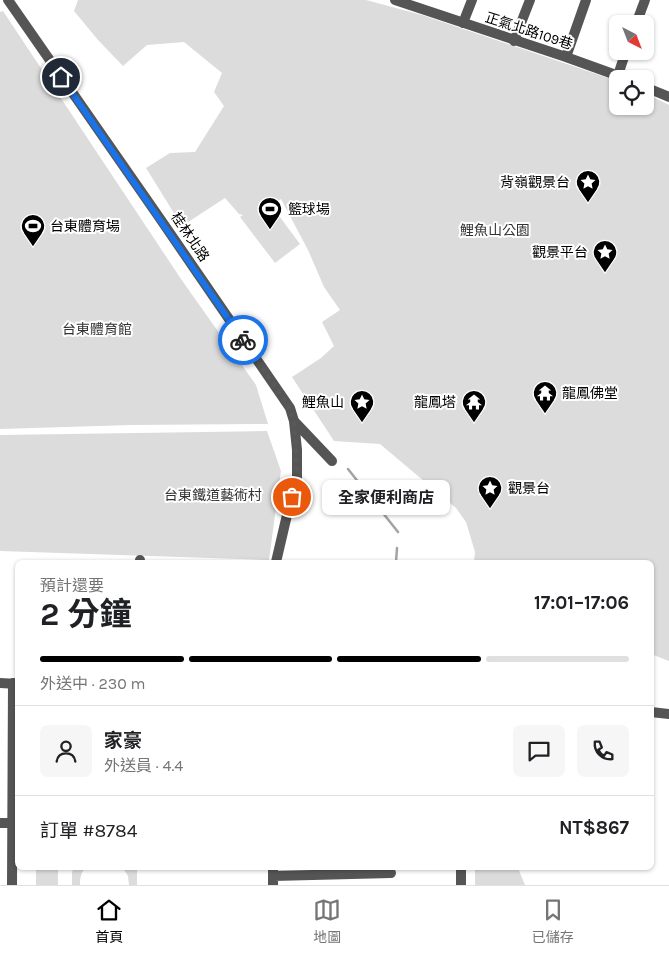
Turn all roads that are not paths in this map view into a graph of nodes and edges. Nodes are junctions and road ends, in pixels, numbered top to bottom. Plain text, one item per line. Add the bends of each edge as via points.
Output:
1 (8, 0) edge
2 (395, 0) edge
3 (472, 0) edge
4 (530, 0) edge
5 (586, 0) edge
6 (644, 0) edge
7 (413, 3) edge
8 (639, 15) edge
9 (463, 23) junction
10 (514, 41) junction
11 (566, 57) junction
12 (609, 72) edge
13 (654, 91) edge
14 (669, 97) edge
15 (294, 422) junction
16 (332, 461) dead end
17 (276, 560) edge
18 (0, 684) edge
19 (15, 684) edge
20 (654, 712) edge
21 (669, 714) edge
22 (0, 823) edge
23 (15, 823) edge
24 (461, 870) edge
25 (391, 873) dead end
26 (273, 876) edge
27 (12, 885) edge
28 (461, 885) edge

1 - 15 street, 桂林北路 via 270,378 290,408
2 - 7 street, 正氣北路109巷
3 - 9 street
4 - 10 street
5 - 11 street
6 - 8 street
7 - 9 street, 正氣北路109巷
9 - 10 street, 正氣北路109巷
10 - 11 street, 正氣北路109巷
11 - 12 street, 正氣北路109巷
13 - 14 street
15 - 16 street
15 - 17 street, 桂林北路 via 297,479
18 - 19 street
19 - 23 street
20 - 21 street
22 - 23 street
23 - 27 street
24 - 28 street
25 - 26 street

